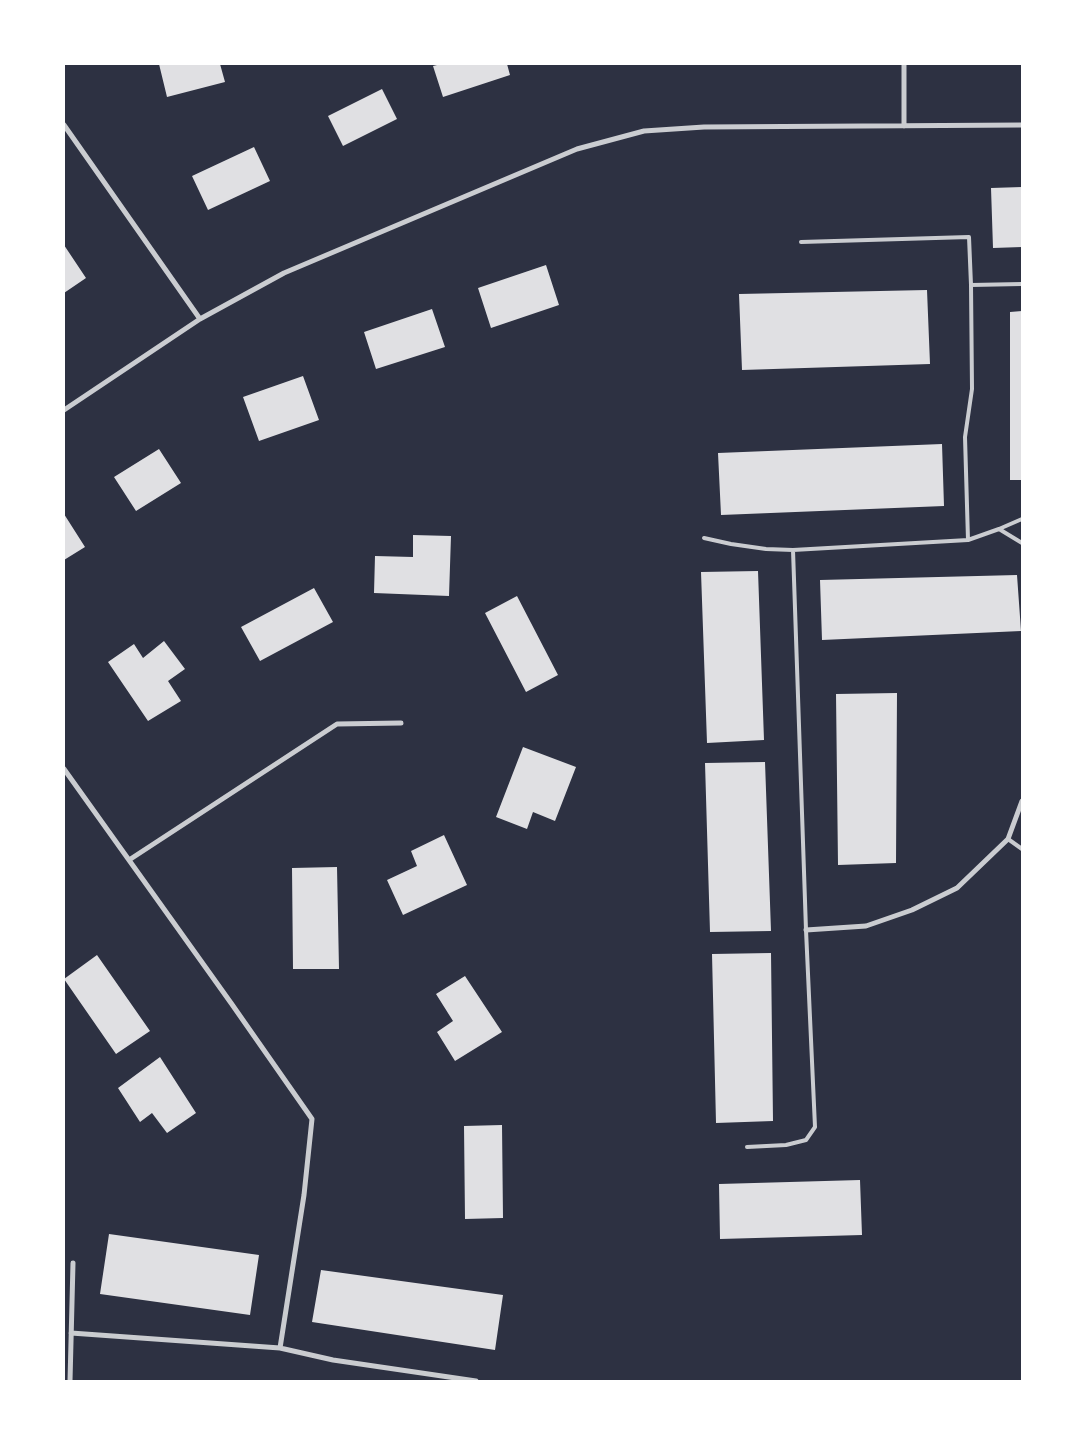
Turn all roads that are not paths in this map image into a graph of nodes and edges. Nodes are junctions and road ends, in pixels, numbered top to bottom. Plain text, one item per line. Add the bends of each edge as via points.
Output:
1 (904, 64) edge
2 (64, 124) edge
3 (1022, 124) edge
4 (904, 126) junction
5 (801, 242) dead end
6 (1022, 284) edge
7 (971, 285) junction
8 (200, 319) junction
9 (64, 410) edge
10 (1022, 519) edge
11 (999, 529) junction
12 (704, 538) dead end
13 (968, 540) junction
14 (1022, 543) edge
15 (793, 550) junction
16 (401, 723) dead end
17 (64, 769) edge
18 (1022, 801) edge
19 (1008, 839) junction
20 (1022, 849) edge
21 (130, 860) junction
22 (806, 930) junction
23 (746, 1147) dead end
24 (72, 1263) dead end
25 (71, 1333) junction
26 (280, 1348) junction
27 (70, 1381) edge
28 (476, 1381) edge

1 - 4 street
2 - 8 street
3 - 4 street
4 - 8 street via 704,127 644,131 576,149 284,273
5 - 7 lane via 969,237
6 - 7 lane
7 - 13 lane via 972,390 966,437
8 - 9 street
10 - 11 lane
11 - 13 lane
11 - 14 lane
12 - 15 lane via 766,549
13 - 15 lane
15 - 22 lane
16 - 21 street via 337,724
17 - 21 street
18 - 19 street
19 - 20 lane
19 - 22 street via 958,888 912,910 866,926
21 - 26 street via 312,1119 304,1195
22 - 23 lane via 815,1127 806,1140 786,1145
24 - 25 street
25 - 26 street
25 - 27 street
26 - 28 street via 333,1360

